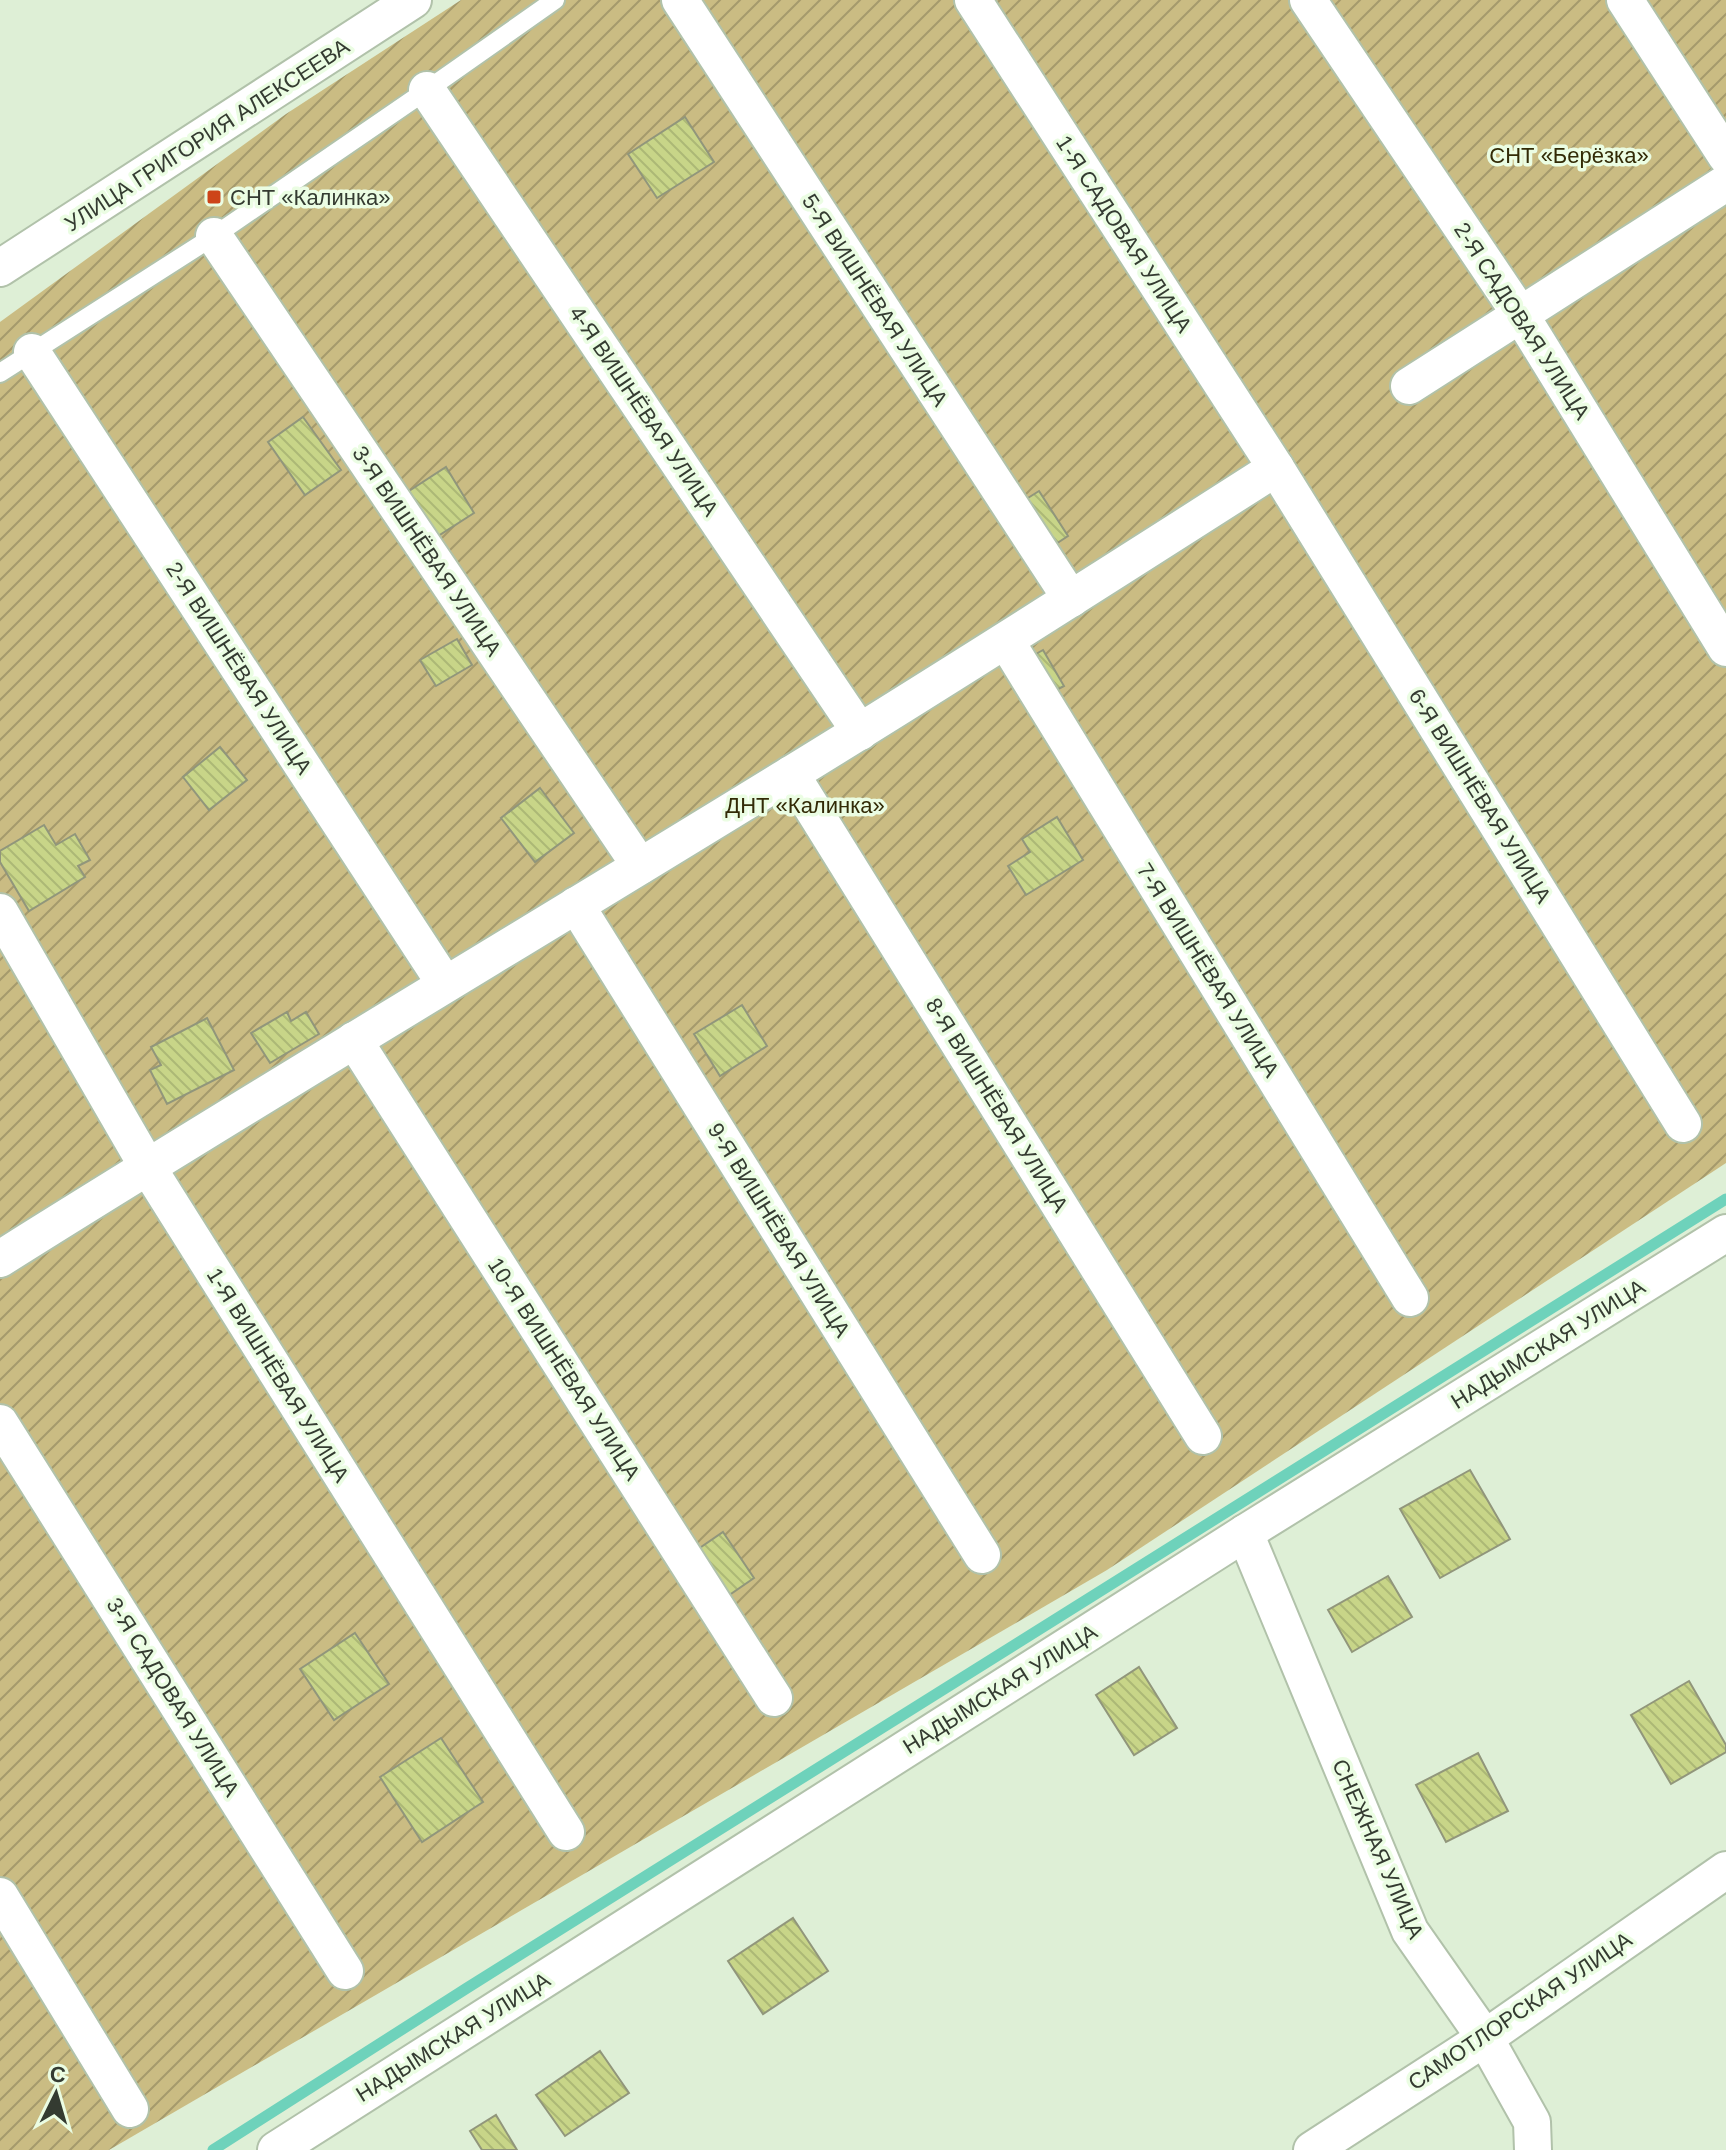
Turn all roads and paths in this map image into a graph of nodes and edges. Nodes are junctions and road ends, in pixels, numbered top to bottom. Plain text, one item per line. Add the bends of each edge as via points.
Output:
1 (413, 0) edge
2 (555, 0) edge
3 (680, 0) edge
4 (973, 0) edge
5 (1308, 0) edge
6 (1625, 0) edge
7 (427, 90) junction
8 (1726, 156) edge
9 (1726, 183) edge
10 (214, 236) junction
11 (0, 268) edge
12 (1520, 314) junction
13 (32, 352) junction
14 (0, 373) edge
15 (1409, 386) dead end
16 (1276, 468) junction
17 (1071, 599) junction
18 (1006, 641) junction
19 (1726, 648) edge
20 (860, 732) junction
21 (791, 774) junction
22 (640, 866) junction
23 (576, 905) junction
24 (0, 912) edge
25 (445, 984) junction
26 (354, 1040) junction
27 (1683, 1124) dead end
28 (147, 1166) junction
29 (1726, 1233) edge
30 (0, 1259) edge
31 (1410, 1298) dead end
32 (0, 1423) edge
33 (1203, 1436) dead end
34 (1245, 1533) junction
35 (982, 1555) dead end
36 (774, 1698) dead end
37 (566, 1832) dead end
38 (1726, 1870) edge
39 (0, 1896) edge
40 (345, 1971) dead end
41 (1485, 2038) junction
42 (130, 2109) dead end
43 (276, 2150) edge
44 (1312, 2150) edge
45 (1533, 2150) edge

1 - 11 street, УЛИЦА ГРИГОРИЯ АЛЕКСЕЕВА
2 - 7 lane
3 - 17 street, 5-Я ВИШНЁВАЯ УЛИЦА
4 - 16 street, 1-Я САДОВАЯ УЛИЦА
5 - 12 street, 2-Я САДОВАЯ УЛИЦА
6 - 8 street
7 - 10 lane
7 - 20 street, 4-Я ВИШНЁВАЯ УЛИЦА
9 - 12 street
10 - 13 lane
10 - 22 street, 3-Я ВИШНЁВАЯ УЛИЦА
12 - 15 street
12 - 19 street, 2-Я САДОВАЯ УЛИЦА
13 - 14 lane
13 - 25 street, 2-Я ВИШНЁВАЯ УЛИЦА
16 - 17 street
16 - 27 street, 6-Я ВИШНЁВАЯ УЛИЦА
17 - 18 street
18 - 20 street
18 - 31 street, 7-Я ВИШНЁВАЯ УЛИЦА
20 - 21 street
21 - 22 street
21 - 33 street, 8-Я ВИШНЁВАЯ УЛИЦА
22 - 23 street
23 - 25 street
23 - 35 street, 9-Я ВИШНЁВАЯ УЛИЦА
24 - 28 street, 1-Я ВИШНЁВАЯ УЛИЦА
25 - 26 street
26 - 28 street
26 - 36 street, 10-Я ВИШНЁВАЯ УЛИЦА
28 - 30 street
28 - 37 street, 1-Я ВИШНЁВАЯ УЛИЦА
29 - 34 street, НАДЫМСКАЯ УЛИЦА
32 - 40 street, 3-Я САДОВАЯ УЛИЦА
34 - 41 street, СНЕЖНАЯ УЛИЦА via 1410,1931
34 - 43 street, НАДЫМСКАЯ УЛИЦА
38 - 41 street, САМОТЛОРСКАЯ УЛИЦА
39 - 42 street
41 - 44 street, САМОТЛОРСКАЯ УЛИЦА
41 - 45 street, СНЕЖНАЯ УЛИЦА via 1532,2122

